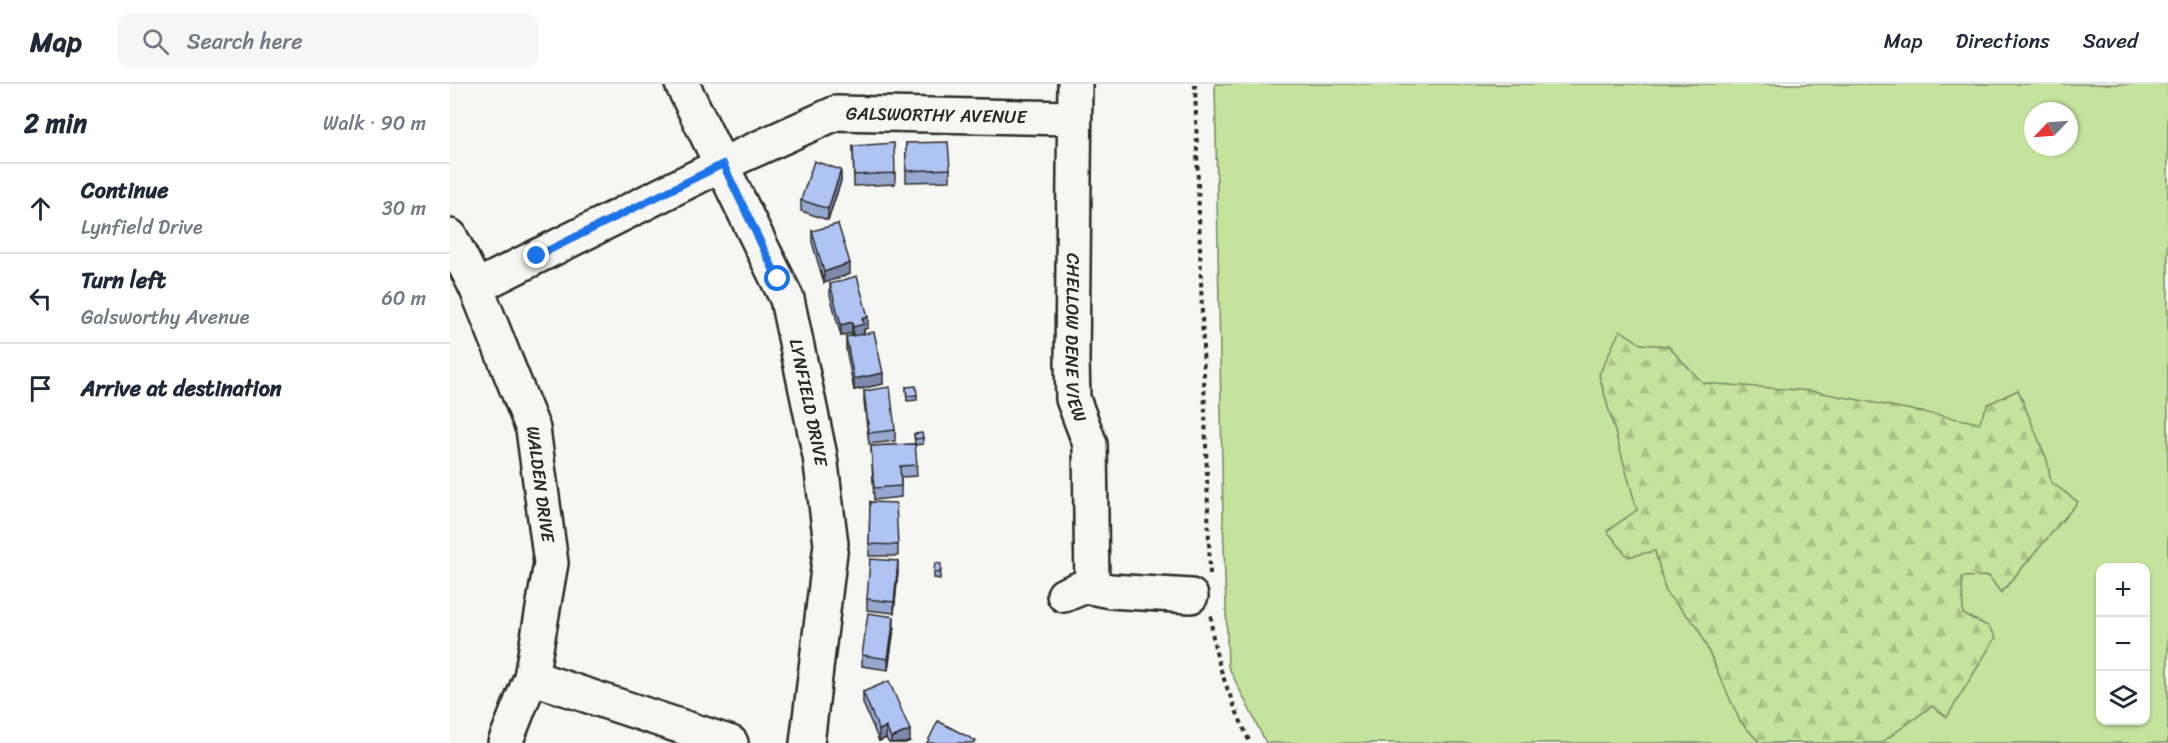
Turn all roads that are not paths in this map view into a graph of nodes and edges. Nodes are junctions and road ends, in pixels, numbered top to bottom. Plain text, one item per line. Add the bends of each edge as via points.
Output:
1 (682, 84) edge
2 (1075, 84) edge
3 (1074, 118) junction
4 (723, 164) junction
5 (450, 236) edge
6 (476, 287) junction
7 (1204, 594) road end
8 (531, 677) junction
9 (505, 743) edge
10 (731, 743) edge
11 (807, 743) edge

1 - 4 street, LYNFIELD DRIVE
2 - 3 street, CHELLOW DENE VIEW
3 - 4 street, GALSWORTHY AVENUE via 836,113
3 - 7 street, CHELLOW DENE VIEW via 1073,399 1090,444 1078,591
4 - 6 street, GALSWORTHY AVENUE
4 - 11 street, LYNFIELD DRIVE via 788,299 820,456 831,544
5 - 6 street, WALDEN DRIVE
6 - 8 street, WALDEN DRIVE via 533,429 551,563
8 - 9 street, WALDEN DRIVE
8 - 10 street

